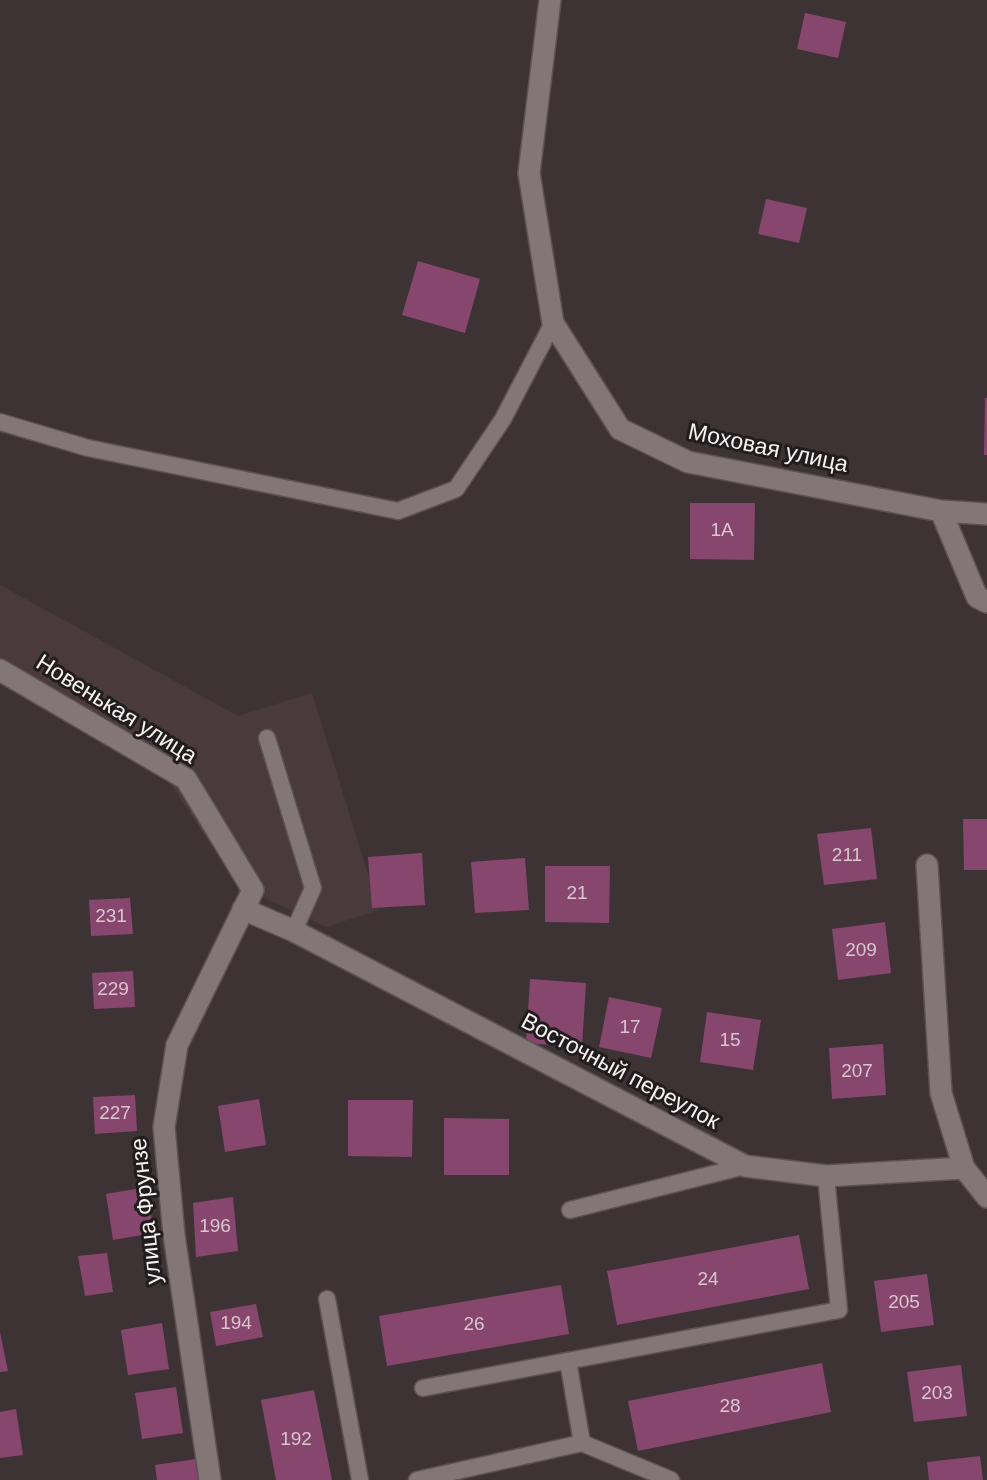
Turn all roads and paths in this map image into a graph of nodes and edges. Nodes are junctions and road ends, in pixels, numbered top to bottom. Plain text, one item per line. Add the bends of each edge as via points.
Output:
1 (550, 0) edge
2 (553, 323) junction
3 (0, 422) edge
4 (941, 512) junction
5 (987, 514) edge
6 (987, 602) edge
7 (0, 670) edge
8 (267, 738) dead end
9 (927, 865) dead end
10 (243, 909) junction
11 (294, 931) junction
12 (745, 1166) junction
13 (964, 1168) junction
14 (826, 1176) junction
15 (987, 1197) edge
16 (570, 1210) dead end
17 (327, 1299) dead end
18 (568, 1361) junction
19 (423, 1388) dead end
20 (582, 1443) junction
21 (209, 1480) edge
22 (360, 1480) edge
23 (417, 1480) edge
24 (671, 1480) edge

1 - 2 street, Моховая улица via 529,173
2 - 3 lane via 503,419 456,489 398,512 88,448
2 - 4 street, Моховая улица via 620,429 688,463
4 - 5 street, Моховая улица
4 - 6 street via 977,597
7 - 10 street, Новенькая улица via 186,779 253,890
8 - 11 lane via 313,888
9 - 13 street via 941,1093
10 - 11 street, Восточный переулок
10 - 21 street, улица Фрунзе via 177,1045 164,1127 174,1236
11 - 12 street, Восточный переулок
12 - 14 street, Восточный переулок
12 - 16 lane
13 - 14 street, Восточный переулок
13 - 15 street
14 - 18 lane via 839,1310
17 - 22 lane
18 - 19 lane
18 - 20 lane
20 - 23 lane
20 - 24 lane

